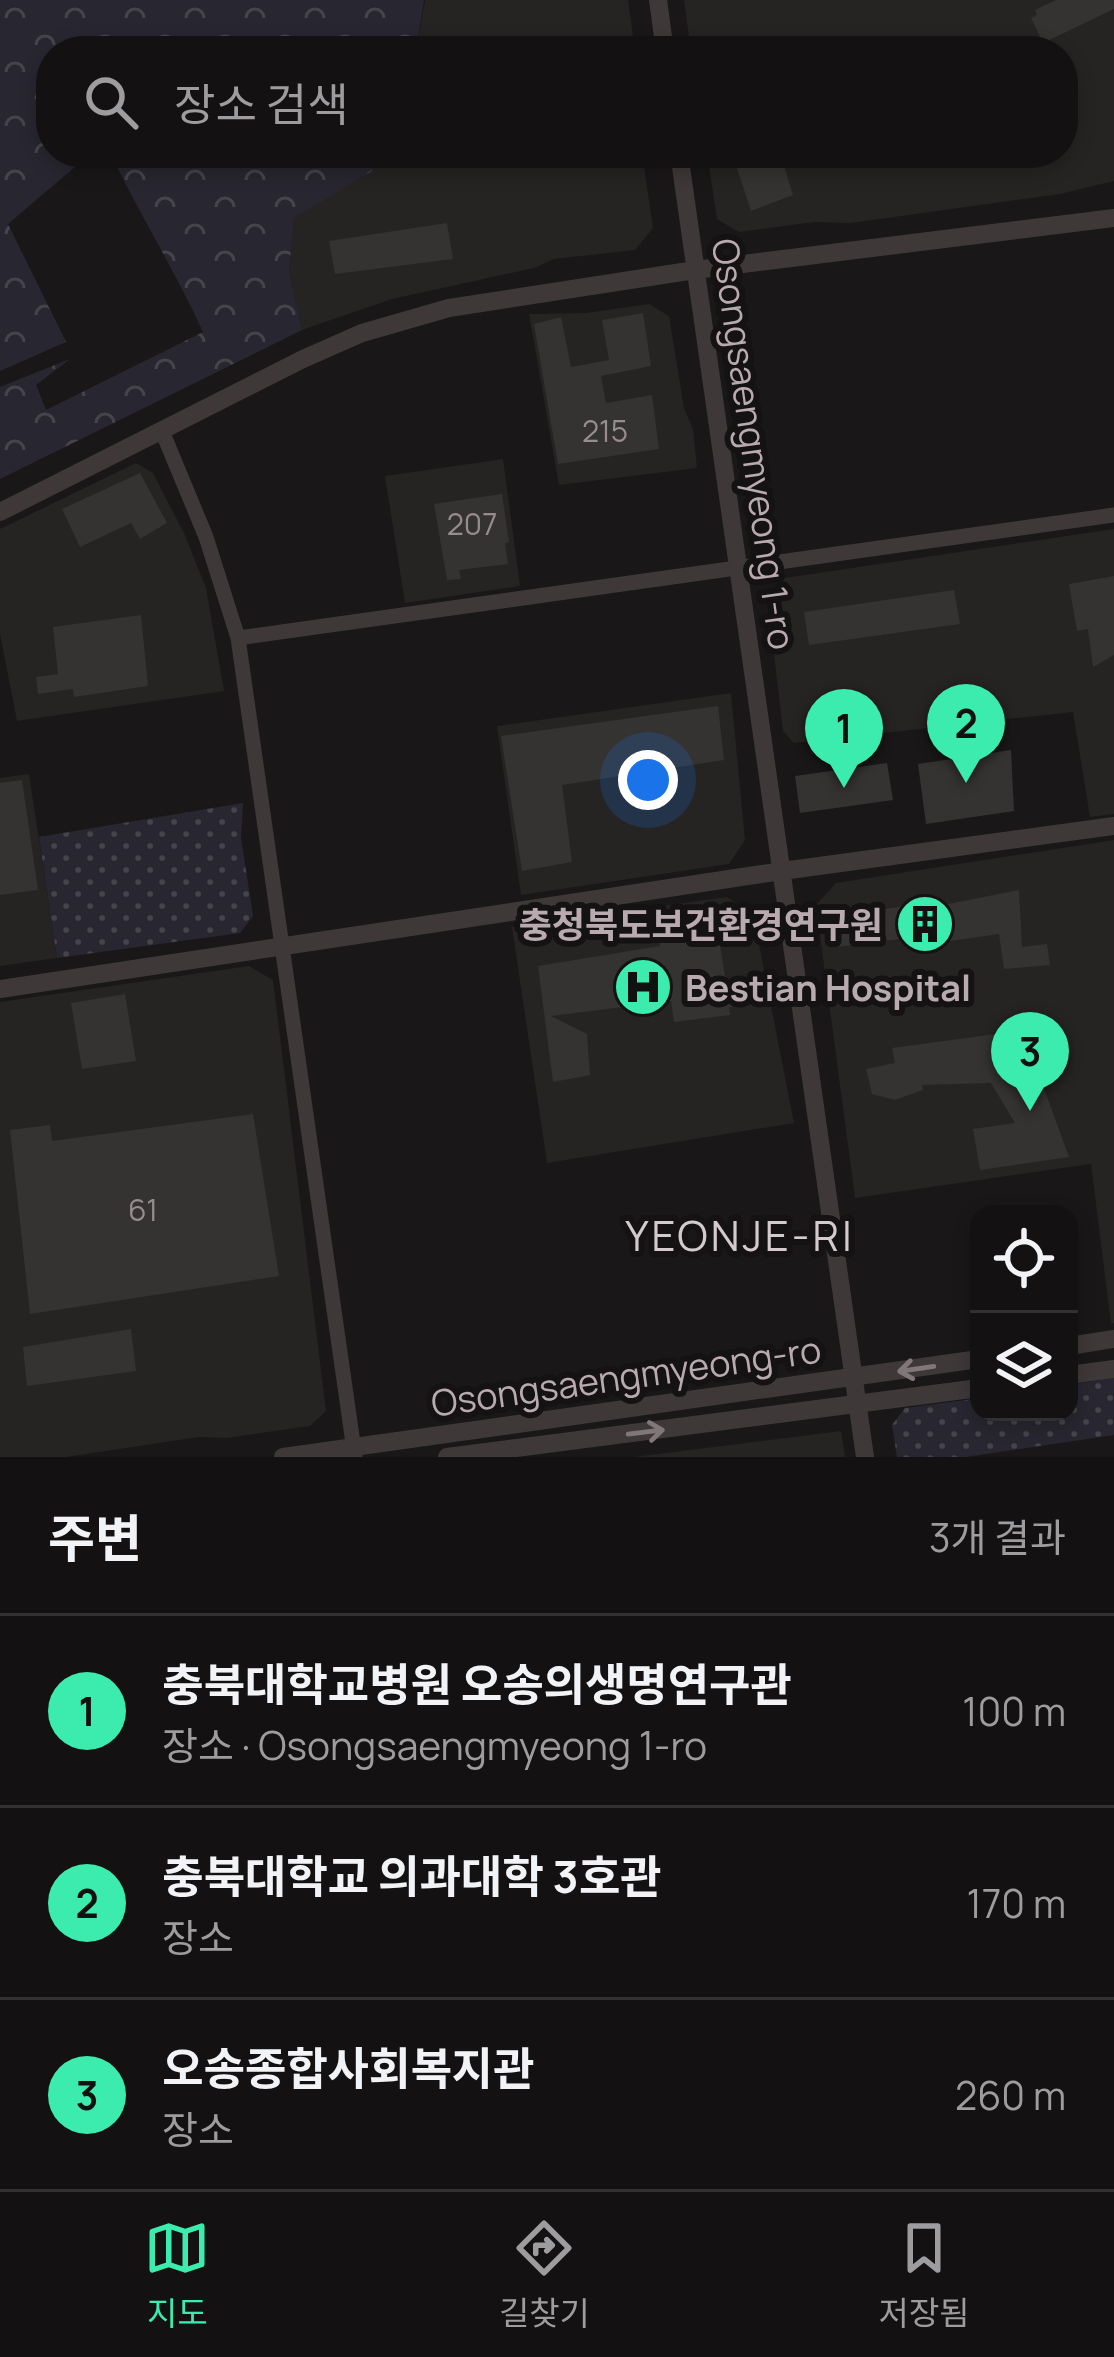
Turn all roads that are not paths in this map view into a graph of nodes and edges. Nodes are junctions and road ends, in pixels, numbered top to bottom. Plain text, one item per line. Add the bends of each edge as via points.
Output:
1 (658, 0) edge
2 (663, 36) edge
3 (681, 168) edge
4 (1114, 218) edge
5 (695, 270) junction
6 (162, 431) junction
7 (0, 512) edge
8 (1114, 515) edge
9 (740, 570) junction
10 (238, 638) junction
11 (1114, 826) edge
12 (782, 871) junction
13 (285, 948) junction
14 (0, 989) edge
15 (1114, 1339) edge
16 (1078, 1345) edge
17 (970, 1360) edge
18 (1114, 1369) edge
19 (1078, 1375) edge
20 (853, 1378) junction
21 (970, 1389) edge
22 (857, 1405) junction
23 (354, 1452) edge
24 (283, 1457) edge
25 (447, 1457) edge
26 (865, 1457) edge

1 - 2 street
3 - 5 street, Osongsaengmyeong 1-ro
4 - 5 street
5 - 6 street via 499,297 404,320 303,359
5 - 9 street, Osongsaengmyeong 1-ro
6 - 7 street
6 - 10 street
8 - 9 street
9 - 10 street
9 - 12 street, Osongsaengmyeong 1-ro
10 - 13 street
11 - 12 street
12 - 13 street
12 - 20 street, Osongsaengmyeong 1-ro
13 - 14 street
13 - 23 street
15 - 16 street
17 -> 20 street, Osongsaengmyeong-ro
18 - 19 street
20 - 22 street, Osongsaengmyeong 1-ro
20 - 23 street, Osongsaengmyeong-ro
21 - 22 street, Osongsaengmyeong-ro
25 -> 22 street, Osongsaengmyeong-ro
22 - 26 street, Osongsaengmyeong 1-ro
23 - 24 street, Osongsaengmyeong-ro

